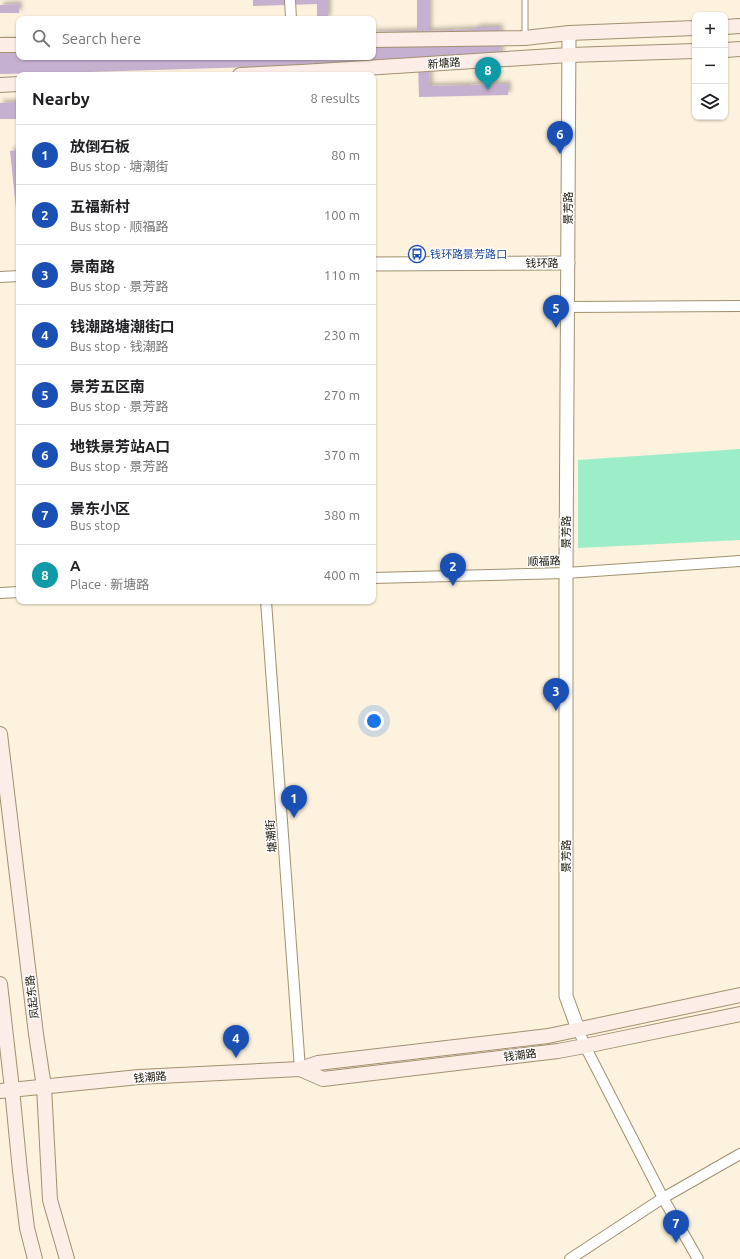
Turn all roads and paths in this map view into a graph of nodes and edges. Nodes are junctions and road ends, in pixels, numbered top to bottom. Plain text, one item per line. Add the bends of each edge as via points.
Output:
1 (290, 0) edge
2 (525, 0) edge
3 (291, 16) edge
4 (740, 26) edge
5 (728, 27) edge
6 (692, 28) edge
7 (569, 33) junction
8 (525, 38) junction
9 (376, 40) edge
10 (0, 45) edge
11 (16, 45) edge
12 (740, 49) edge
13 (728, 50) edge
14 (692, 51) edge
15 (569, 55) junction
16 (302, 72) edge
17 (16, 84) edge
18 (0, 85) edge
19 (568, 263) junction
20 (376, 264) edge
21 (16, 276) edge
22 (0, 277) edge
23 (740, 306) edge
24 (568, 308) junction
25 (740, 561) edge
26 (566, 573) junction
27 (376, 578) edge
28 (0, 592) edge
29 (16, 592) edge
30 (266, 604) edge
31 (0, 734) edge
32 (0, 984) edge
33 (740, 995) edge
34 (740, 1014) edge
35 (578, 1029) junction
36 (585, 1046) junction
37 (300, 1069) junction
38 (44, 1087) junction
39 (6, 1090) edge
40 (740, 1154) edge
41 (663, 1198) junction
42 (35, 1259) edge
43 (67, 1259) edge
44 (570, 1259) edge
45 (698, 1259) edge

1 - 3 street
2 - 8 lane
4 - 5 main road
6 - 7 main road, 新塘路
7 - 8 main road, 新塘路
7 - 15 street, 景芳路
8 - 9 main road, 新塘路
10 - 11 main road
12 - 13 main road
14 - 15 main road, 新塘路
15 - 16 main road, 新塘路
15 - 19 street, 景芳路
17 - 18 main road
19 - 20 street, 钱环路
19 - 24 street, 景芳路
21 - 22 street
23 - 24 street
24 - 26 street, 景芳路
25 - 26 street, 顺福路
26 - 27 street, 顺福路
26 - 35 street, 景芳路 via 566,996
28 - 29 street
30 - 37 street, 塘潮街
31 - 38 main road, 凤起东路
32 - 39 main road
33 - 35 main road, 钱潮路
34 - 36 main road, 钱潮路
35 - 36 street
35 - 37 main road, 钱潮路 via 548,1036 318,1063
36 - 37 main road, 钱潮路 via 323,1079
36 - 41 street
37 - 38 main road, 钱潮路 via 139,1077
38 - 39 main road, 钱潮路
38 - 43 main road, 凤起东路 via 50,1200
39 - 42 main road via 27,1228
40 - 41 street
41 - 44 street
41 - 45 street

